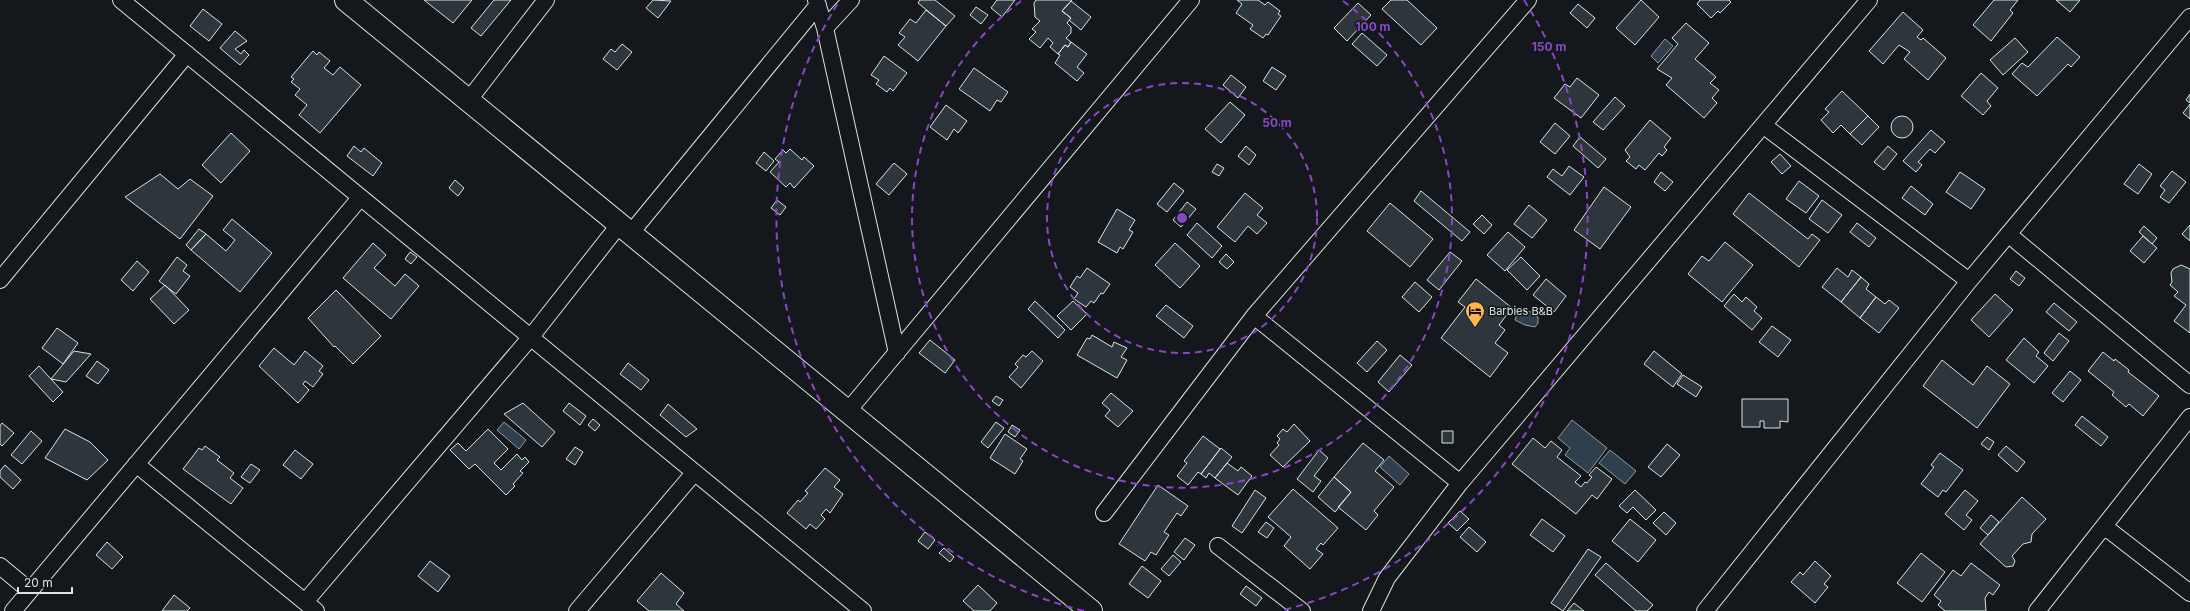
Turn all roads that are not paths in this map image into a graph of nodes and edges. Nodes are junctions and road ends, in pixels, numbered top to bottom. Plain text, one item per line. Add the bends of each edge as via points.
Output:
1 (121, 0) edge
2 (346, 0) edge
3 (546, 0) edge
4 (851, 0) edge
5 (1191, 0) edge
6 (1528, 0) edge
7 (1870, 0) edge
8 (817, 2) edge
9 (2190, 17) edge
10 (826, 28) junction
11 (186, 54) junction
12 (468, 101) junction
13 (1763, 125) junction
14 (360, 198) junction
15 (625, 230) junction
16 (2008, 234) junction
17 (0, 280) edge
18 (1969, 281) junction
19 (1254, 316) junction
20 (530, 338) junction
21 (897, 354) junction
22 (2190, 385) edge
23 (847, 412) junction
24 (2190, 417) edge
25 (136, 464) junction
26 (694, 473) junction
27 (1460, 483) junction
28 (1104, 514) dead end
29 (2105, 527) junction
30 (1218, 546) dead end
31 (0, 566) edge
32 (29, 590) junction
33 (2190, 593) edge
34 (310, 607) edge
35 (13, 611) edge
36 (577, 611) edge
37 (863, 611) edge
38 (1091, 611) edge
39 (1302, 611) edge
40 (1371, 611) edge
41 (1705, 611) edge
42 (2037, 611) edge

1 - 11 street
2 - 12 street
3 - 12 street
4 - 10 street
5 - 21 street
6 - 19 street
7 - 13 street
8 - 10 street
8 - 15 street
9 - 16 street
10 - 21 street
11 - 14 street
11 - 17 street
12 - 15 street
13 - 18 street
13 - 27 street
14 - 20 street
14 - 25 street
15 - 20 street
15 - 23 street
16 - 18 street
16 - 22 street
18 - 41 street
19 - 27 street
19 - 28 street
20 - 26 street
20 - 34 street
21 - 23 street
23 - 38 street
24 - 29 street
25 - 32 street
25 - 34 street
26 - 36 street
26 - 37 street
27 - 40 street via 1387,578
29 - 33 street
29 - 42 street
30 - 39 street
31 - 32 street
32 - 35 street

